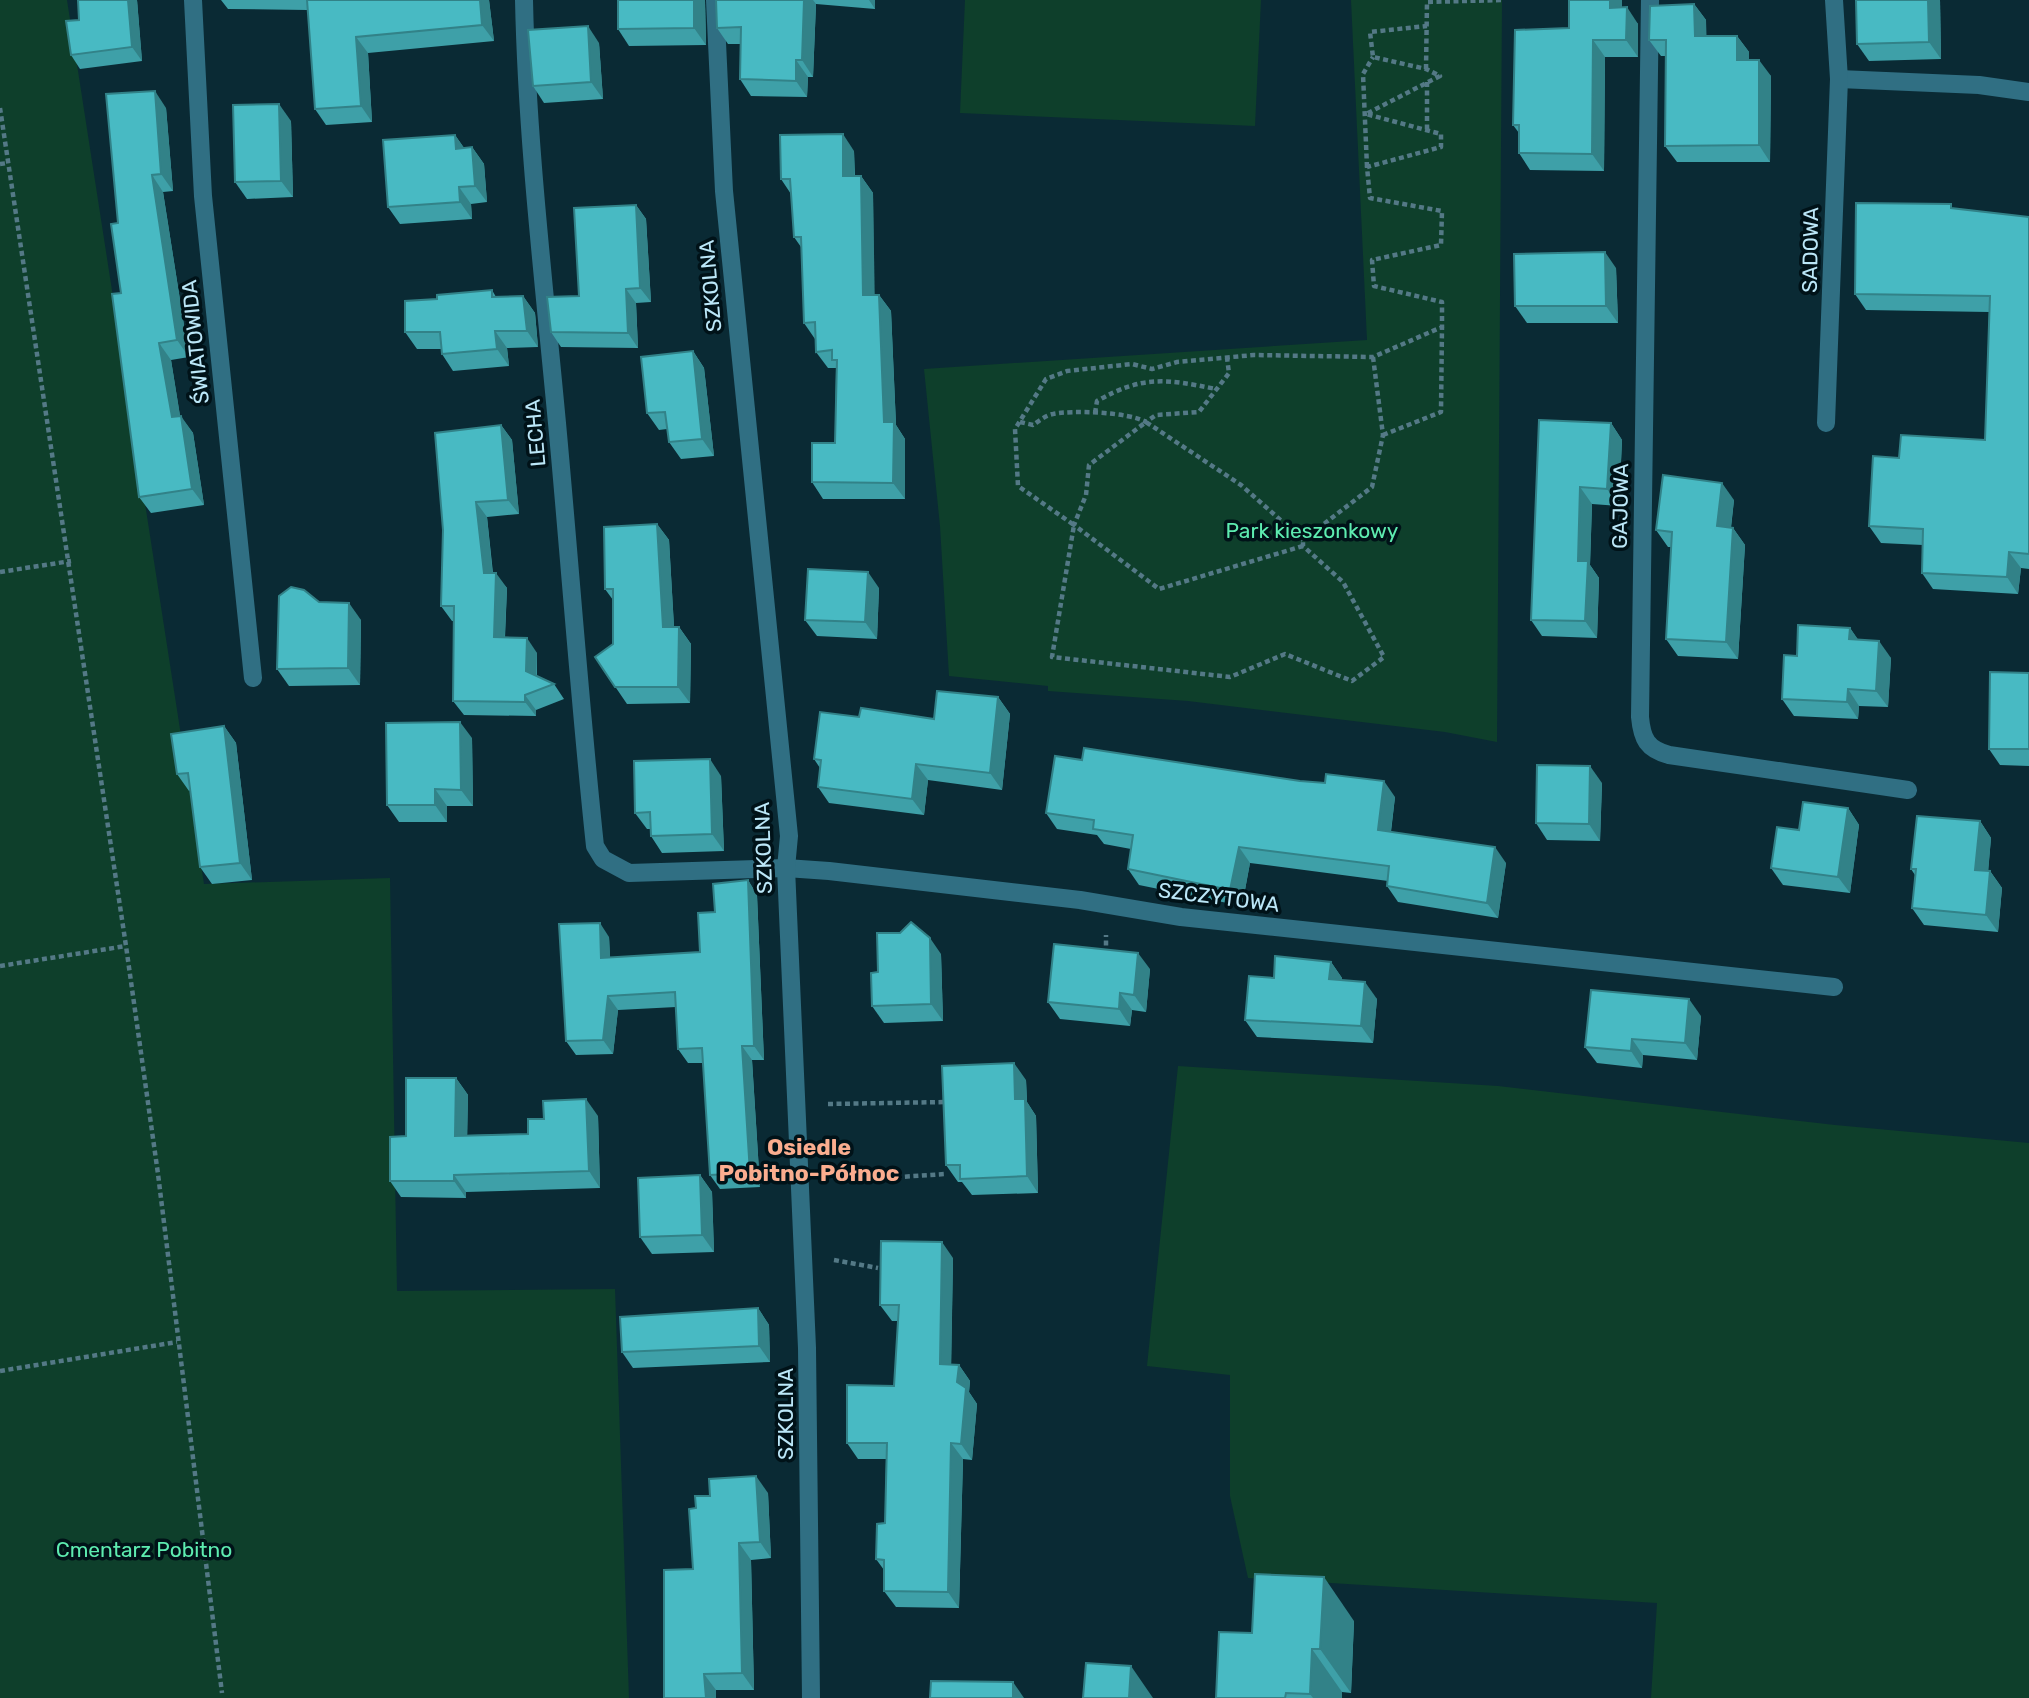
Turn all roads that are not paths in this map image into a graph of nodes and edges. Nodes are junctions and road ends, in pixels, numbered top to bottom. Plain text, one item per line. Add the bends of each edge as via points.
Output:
1 (194, 0) edge
2 (524, 0) edge
3 (715, 0) edge
4 (1650, 0) edge
5 (1834, 0) edge
6 (1839, 79) junction
7 (2029, 92) edge
8 (1826, 422) dead end
9 (253, 678) dead end
10 (1908, 790) dead end
11 (603, 859) joint
12 (786, 868) junction
13 (1834, 987) dead end
14 (811, 1698) edge

1 - 9 street, ŚWIATOWIDA via 202,196
2 - 11 street, LECHA via 525,66 583,731 595,846
3 - 12 street, SZKOLNA via 724,191 789,836
4 - 10 street, GAJOWA via 1640,703 1646,744 1669,755
5 - 6 street, SADOWA
6 - 7 street via 1979,85
6 - 8 street, SADOWA
11 - 12 street, SZCZYTOWA via 629,873
12 - 13 street, SZCZYTOWA
12 - 14 street, SZKOLNA via 804,1259

